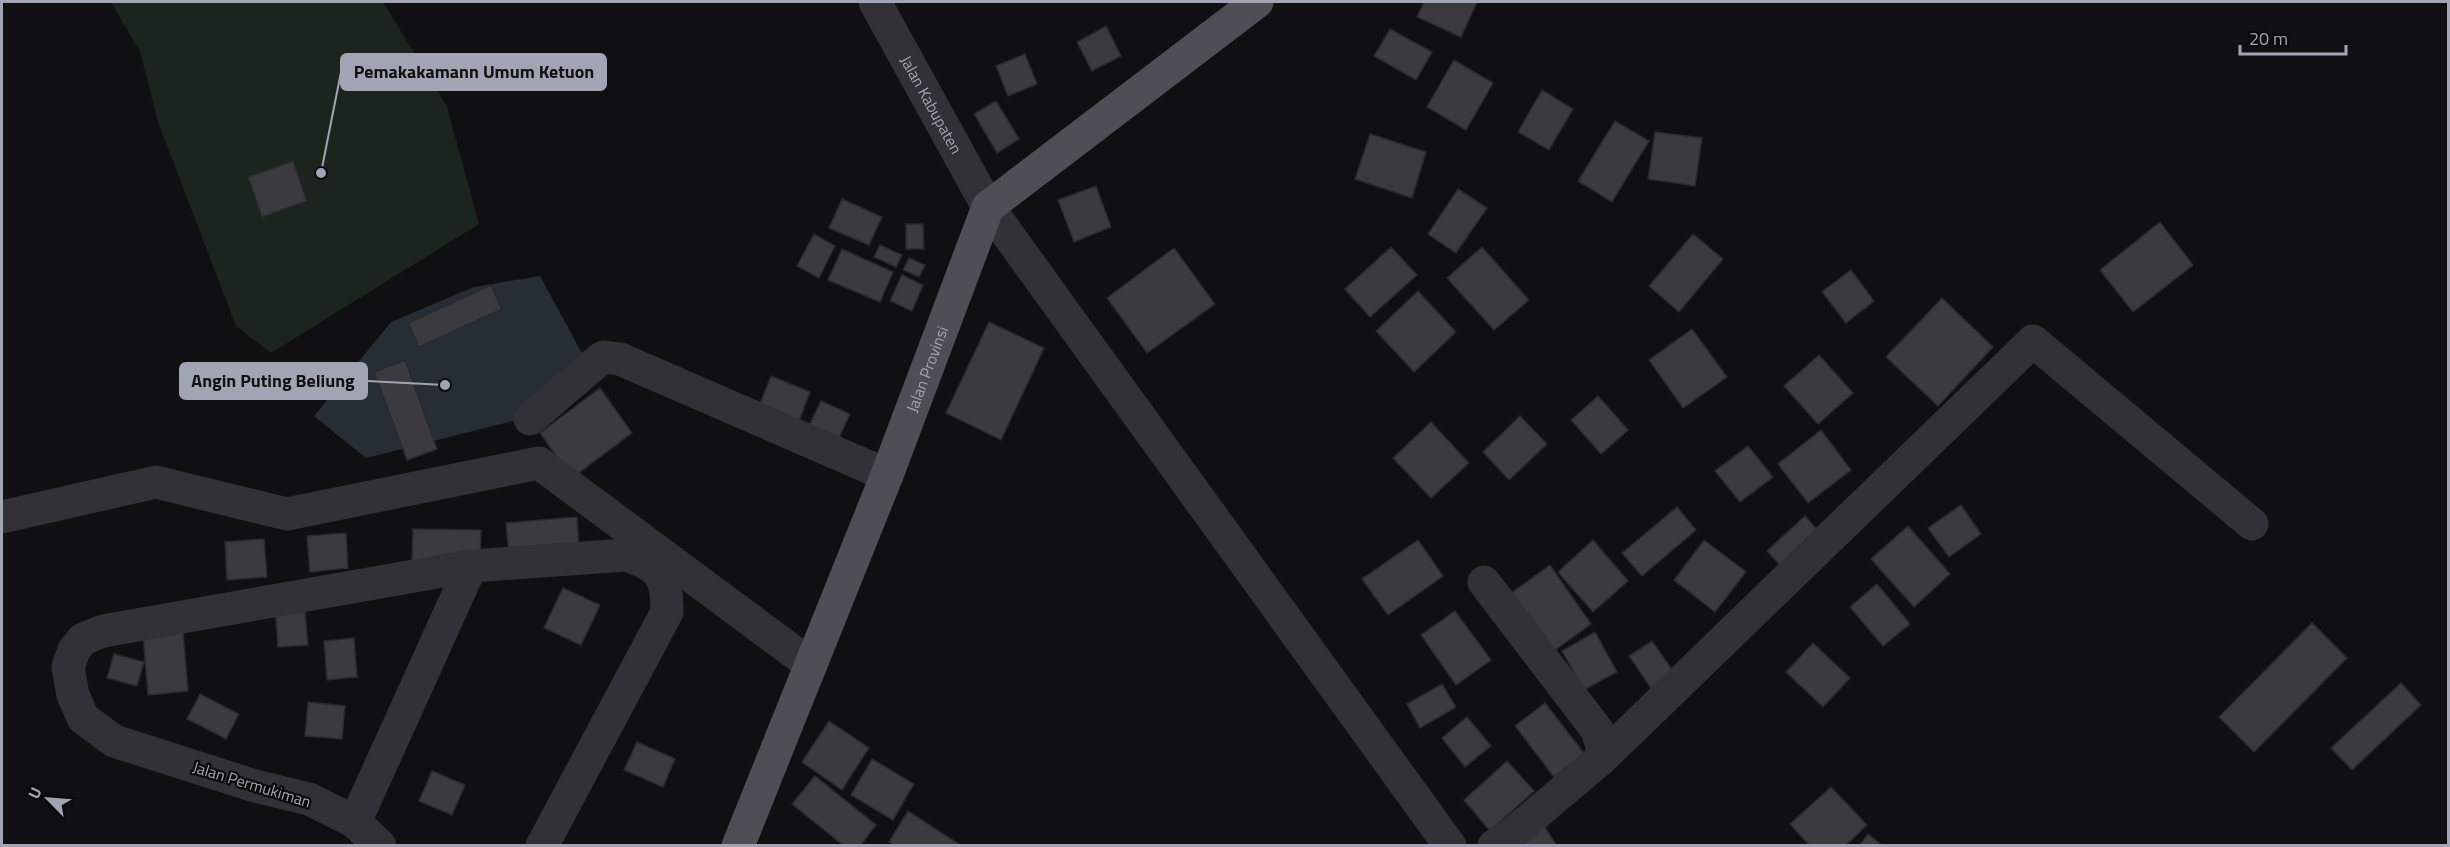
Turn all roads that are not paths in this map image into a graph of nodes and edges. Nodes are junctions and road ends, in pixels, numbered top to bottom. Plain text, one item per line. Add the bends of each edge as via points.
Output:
1 (875, 2) edge
2 (1257, 2) edge
3 (987, 207) junction
4 (530, 419) dead end
5 (887, 475) junction
6 (2, 517) edge
7 (2252, 524) dead end
8 (471, 566) junction
9 (1484, 582) dead end
10 (811, 665) junction
11 (1601, 759) junction
12 (355, 822) junction
13 (380, 846) edge
14 (542, 846) edge
15 (738, 846) edge
16 (1450, 846) edge
17 (1494, 846) edge

1 - 3 street, Jalan Kabupaten
2 - 3 main road
3 - 5 main road, Jalan Provinsi
3 - 16 street, Jalan Kabupaten
4 - 5 street via 599,360 610,357
5 - 10 main road, Jalan Provinsi
6 - 10 street via 156,482 287,514 539,462
7 - 11 street via 2033,341
8 - 12 street
8 - 12 street, Jalan Permukiman via 103,630 83,639 74,650 68,667 73,695 83,718 114,741 309,800
8 - 14 street, Jalan Permukiman via 626,555 645,561 658,572 667,588 667,612
9 - 11 street via 1597,730
10 - 15 main road, Jalan Provinsi
11 - 17 street
12 - 13 street, Jalan Permukiman

